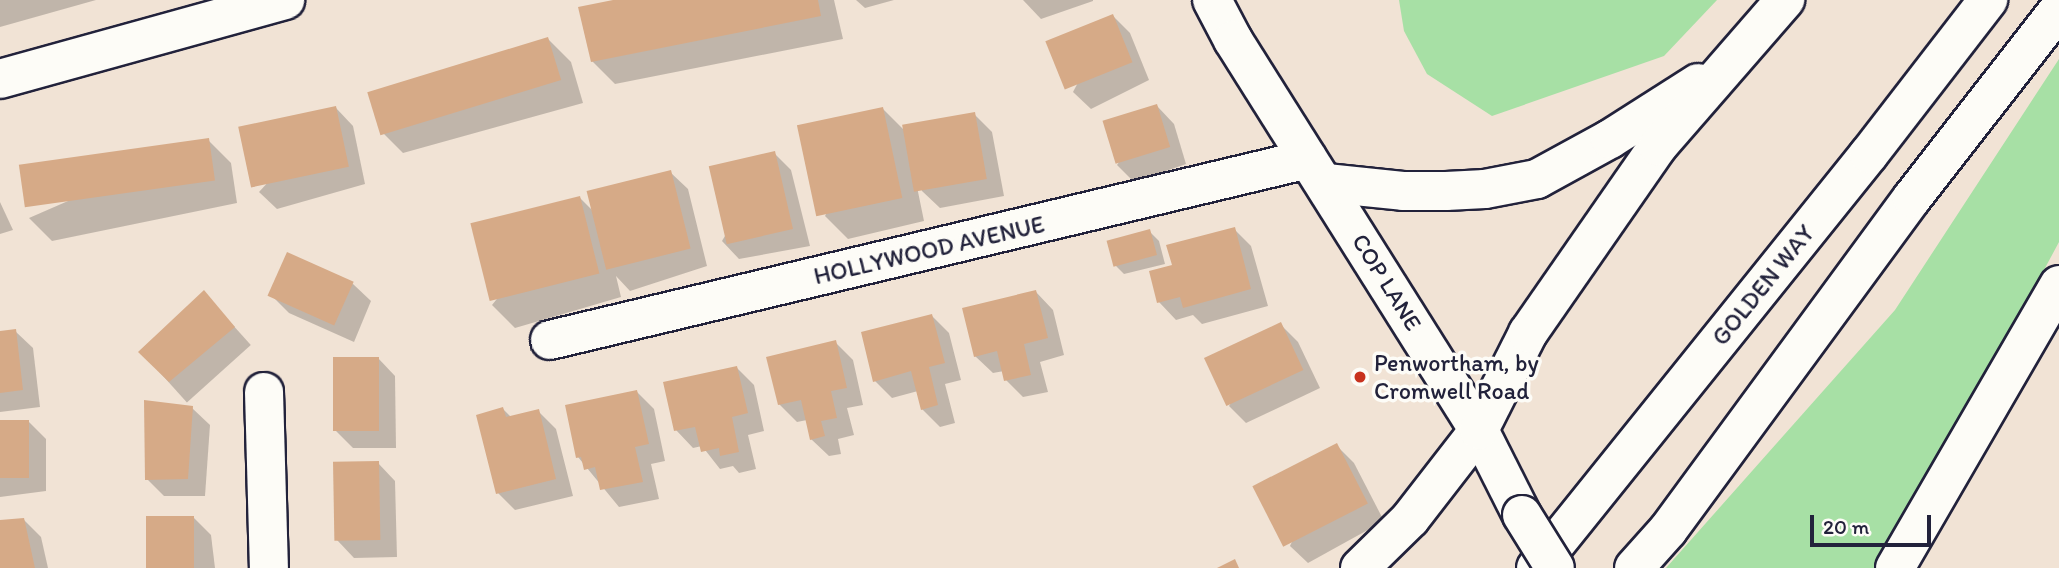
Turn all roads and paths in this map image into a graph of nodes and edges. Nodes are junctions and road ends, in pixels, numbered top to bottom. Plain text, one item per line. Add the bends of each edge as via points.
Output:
1 (285, 0) edge
2 (1212, 0) edge
3 (1785, 0) edge
4 (1988, 0) edge
5 (2059, 9) edge
6 (1731, 62) junction
7 (0, 79) edge
8 (1317, 171) junction
9 (2059, 285) edge
10 (550, 340) dead end
11 (264, 392) dead end
12 (1479, 430) junction
13 (270, 568) edge
14 (1360, 568) edge
15 (1536, 568) edge
16 (1555, 568) edge
17 (1634, 568) edge
18 (1895, 568) edge

1 - 7 main road
2 - 8 main road, COP LANE
3 - 6 main road
4 - 15 main road, GOLDEN WAY
5 - 17 main road via 1912,198 1668,530
6 - 8 main road, HOLLYWOOD AVENUE via 1537,179 1485,189 1403,191
6 - 12 main road via 1658,146 1528,333
8 - 10 main road, HOLLYWOOD AVENUE
8 - 12 main road, COP LANE
9 - 18 main road
11 - 13 main road
12 - 14 main road via 1410,519
12 - 16 main road, COP LANE, bridge

